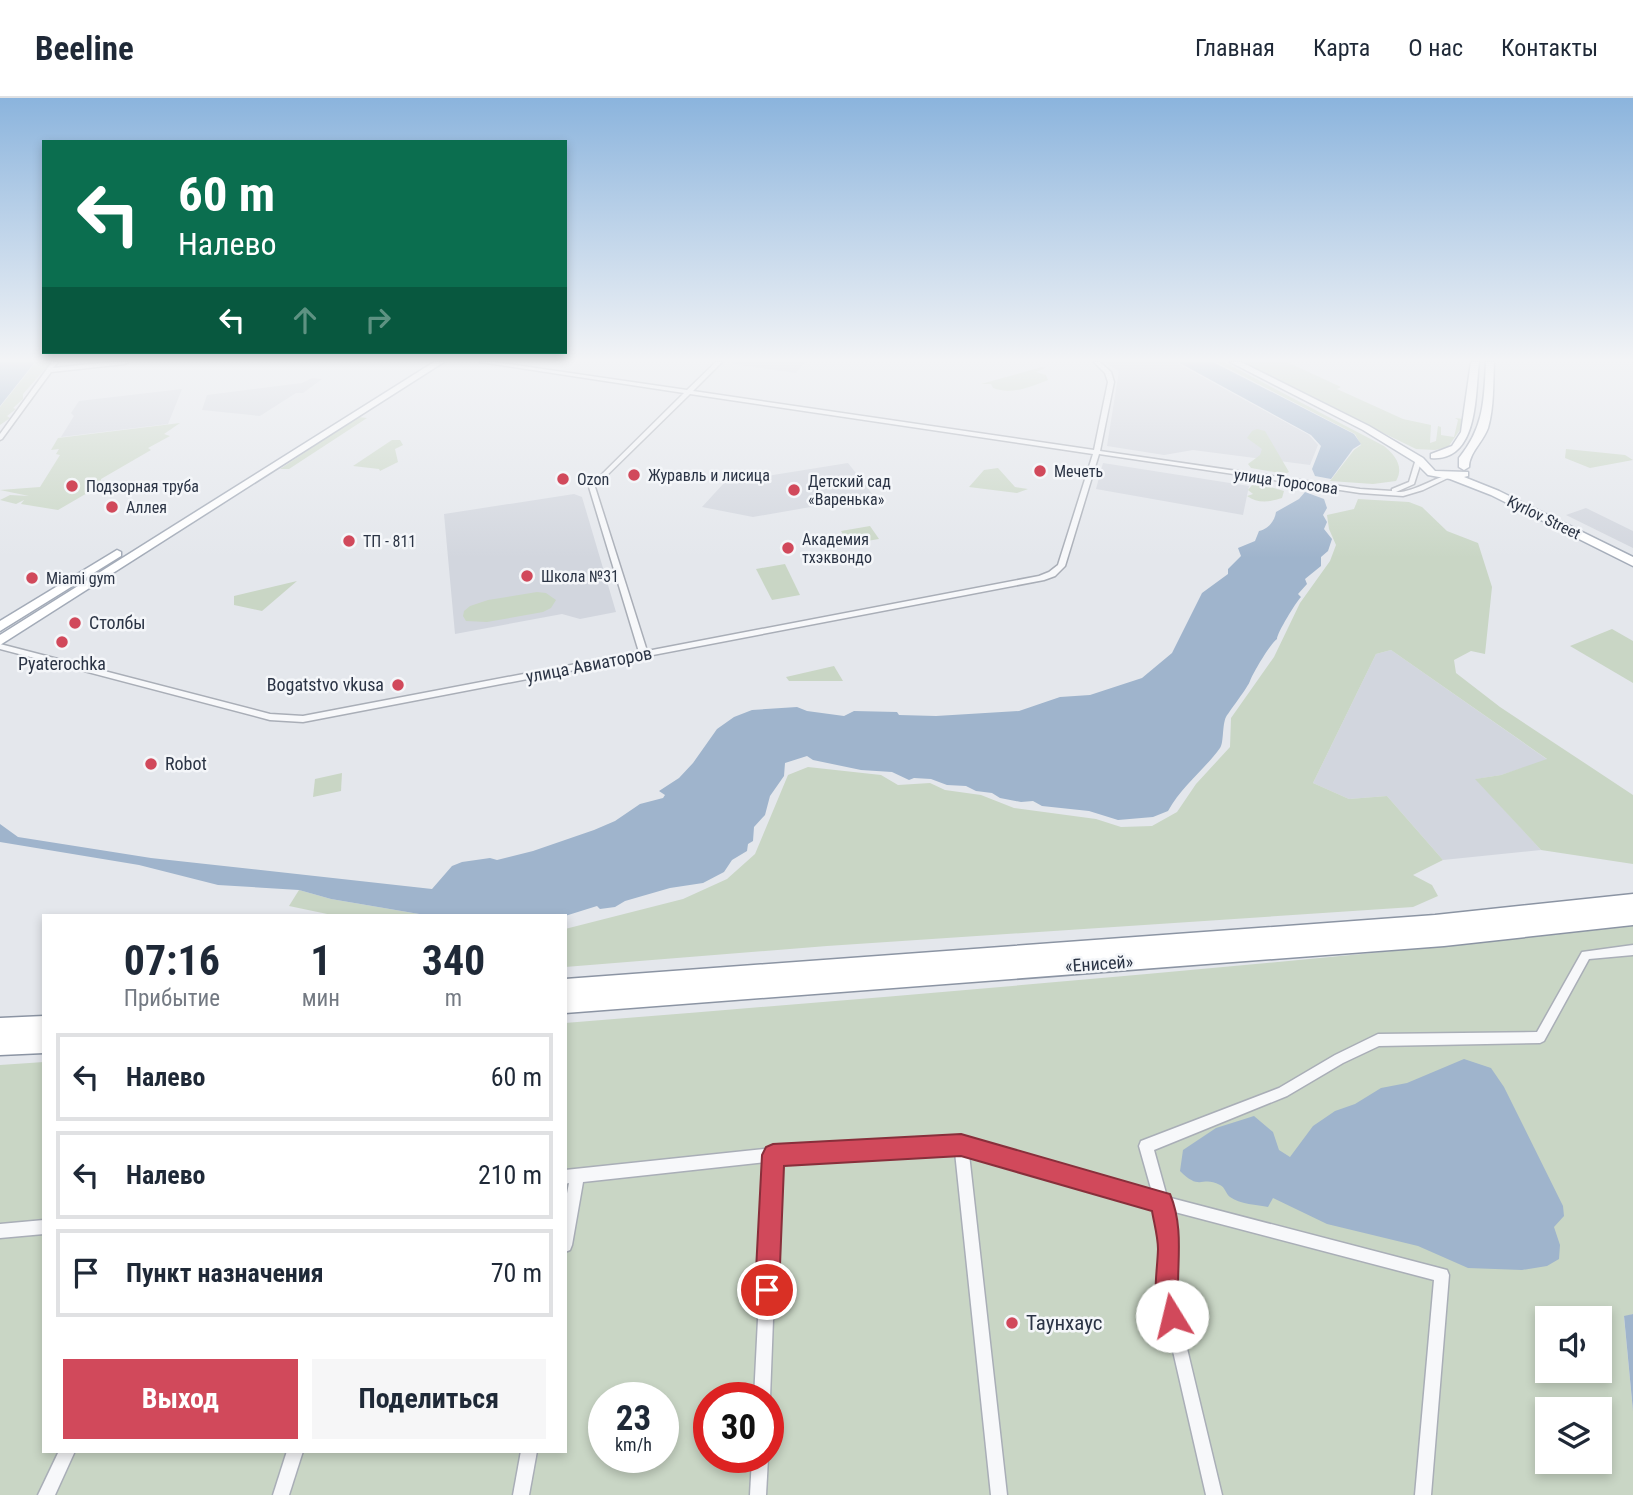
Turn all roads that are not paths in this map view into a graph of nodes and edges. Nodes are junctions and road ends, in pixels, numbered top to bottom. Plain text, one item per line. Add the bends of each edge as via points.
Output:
1 (321, 427) edge
2 (337, 427) edge
3 (653, 427) edge
4 (921, 427) edge
5 (1101, 427) edge
6 (1467, 427) edge
7 (1485, 427) edge
8 (1366, 428) joint
9 (1096, 453) junction
10 (1434, 456) junction
11 (1419, 461) junction
12 (1465, 468) junction
13 (1451, 476) junction
14 (1383, 493) junction
15 (1495, 493) junction
16 (203, 501) junction
17 (217, 503) junction
18 (1633, 562) edge
19 (0, 627) edge
20 (0, 641) edge
21 (0, 646) edge
22 (644, 654) junction
23 (1633, 902) edge
24 (1633, 918) edge
25 (1633, 950) edge
26 (567, 988) edge
27 (567, 1003) edge
28 (42, 1026) edge
29 (0, 1028) edge
30 (42, 1043) edge
31 (0, 1045) edge
32 (961, 1145) junction
33 (773, 1155) junction
34 (571, 1177) edge
35 (1162, 1202) junction
36 (567, 1222) edge
37 (42, 1227) edge
38 (0, 1231) edge
39 (763, 1382) edge
40 (66, 1453) edge
41 (294, 1453) edge
42 (529, 1453) edge
43 (759, 1473) edge
44 (46, 1495) edge
45 (281, 1495) edge
46 (521, 1495) edge
47 (758, 1495) edge
48 (999, 1495) edge
49 (1214, 1495) edge
50 (1423, 1495) edge

1 - 16 main road
2 - 17 main road
3 - 22 street via 592,487
4 - 9 street, улица Торосова
5 - 9 street
6 - 10 main road via 1456,448
7 - 12 main road via 1479,443 1464,458
8 - 10 main road
8 - 11 main road
9 - 14 street, улица Торосова
9 - 22 street, улица Авиаторов via 1061,566 1048,576
10 - 11 main road
10 - 12 main road
11 - 13 main road, Kyrlov Street via 1428,471
11 - 14 street via 1412,483
12 - 13 main road via 1464,474
12 - 15 main road
13 - 14 street, улица Торосова via 1413,492
13 - 15 main road, Kyrlov Street
15 - 18 main road, Kyrlov Street
16 - 17 main road
16 - 19 main road
17 - 20 main road
21 - 22 street, улица Авиаторов via 278,719 326,716
23 - 26 highway, «Енисей» via 1434,923
24 - 27 highway, «Енисей» via 1444,938
25 - 35 street via 1586,955 1540,1037 1378,1041 1283,1092 1146,1146
28 - 29 highway
30 - 31 highway
32 - 33 street
32 - 35 street
32 - 48 street
33 - 34 street
33 - 39 street
34 - 36 street
35 - 49 street via 1170,1247 1166,1290
35 - 50 street via 1442,1275
37 - 38 street
40 - 44 street
41 - 45 street
42 - 46 street
43 - 47 street

